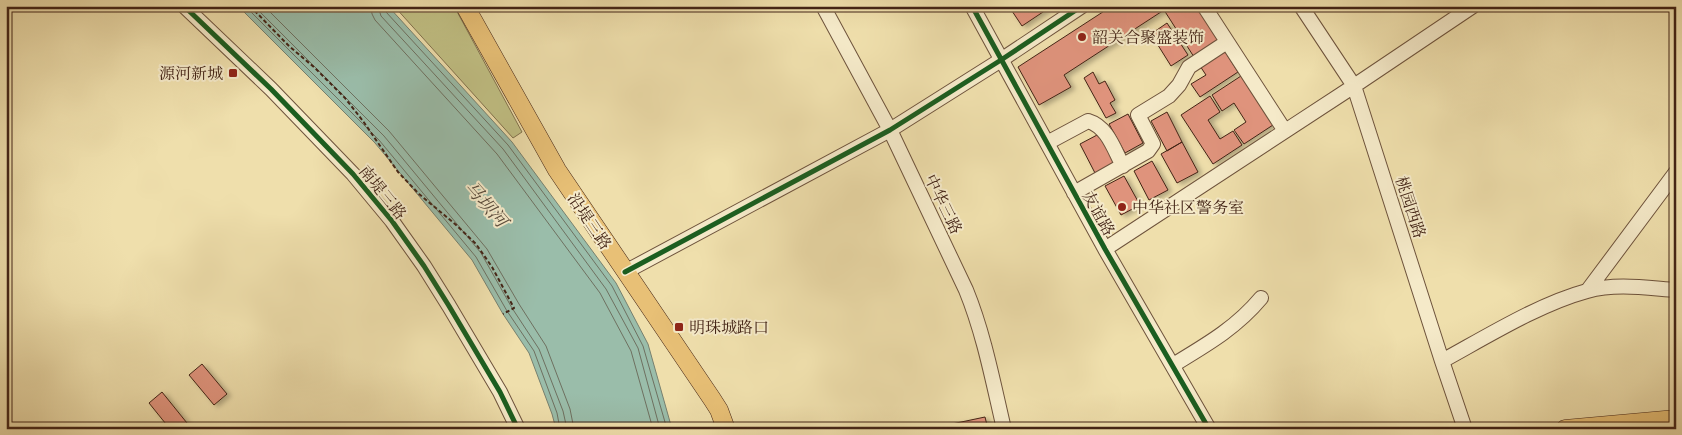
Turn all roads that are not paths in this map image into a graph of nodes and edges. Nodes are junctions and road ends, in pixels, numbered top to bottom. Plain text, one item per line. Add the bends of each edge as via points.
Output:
1 (184, 6) edge
2 (465, 6) edge
3 (823, 6) edge
4 (972, 6) edge
5 (1082, 6) edge
6 (1204, 6) edge
7 (1301, 6) edge
8 (1473, 6) edge
9 (1227, 42) junction
10 (1001, 60) junction
11 (1354, 86) junction
12 (890, 130) junction
13 (1285, 132) junction
14 (1047, 143) junction
15 (1123, 166) junction
16 (1676, 172) edge
17 (1074, 193) junction
18 (1105, 249) junction
19 (625, 272) junction
20 (1588, 290) junction
21 (1676, 290) edge
22 (1261, 298) dead end
23 (1442, 361) junction
24 (1173, 365) junction
25 (1676, 419) edge
26 (518, 429) edge
27 (726, 429) edge
28 (1004, 429) edge
29 (1209, 429) edge
30 (1465, 429) edge
31 (1565, 429) edge

1 - 26 street, 南堤三路 via 346,167 392,221 449,306
2 - 19 main road, 沿堤三路 via 557,170
3 - 12 street, 中华三路
4 - 10 street, 友谊路
5 - 10 street
6 - 9 street
7 - 11 street, 桃园西路
8 - 11 street
9 - 13 street
9 - 15 street via 1189,67 1179,86 1169,96 1138,115 1153,144 1148,151
10 - 12 street
10 - 14 street, 友谊路
11 - 13 street
11 - 23 street, 桃园西路
12 - 19 street
12 - 28 street, 中华三路 via 975,312
13 - 18 street
14 - 15 street via 1088,121 1096,123 1103,128
14 - 17 street, 友谊路
15 - 17 street
16 - 20 street
17 - 18 street, 友谊路
18 - 24 street, 友谊路
19 - 27 main road, 沿堤三路 via 712,399
20 - 21 street via 1612,287
20 - 23 street via 1556,302
22 - 24 street via 1229,330
23 - 30 street, 桃园西路
24 - 29 street, 友谊路
25 - 31 main road

